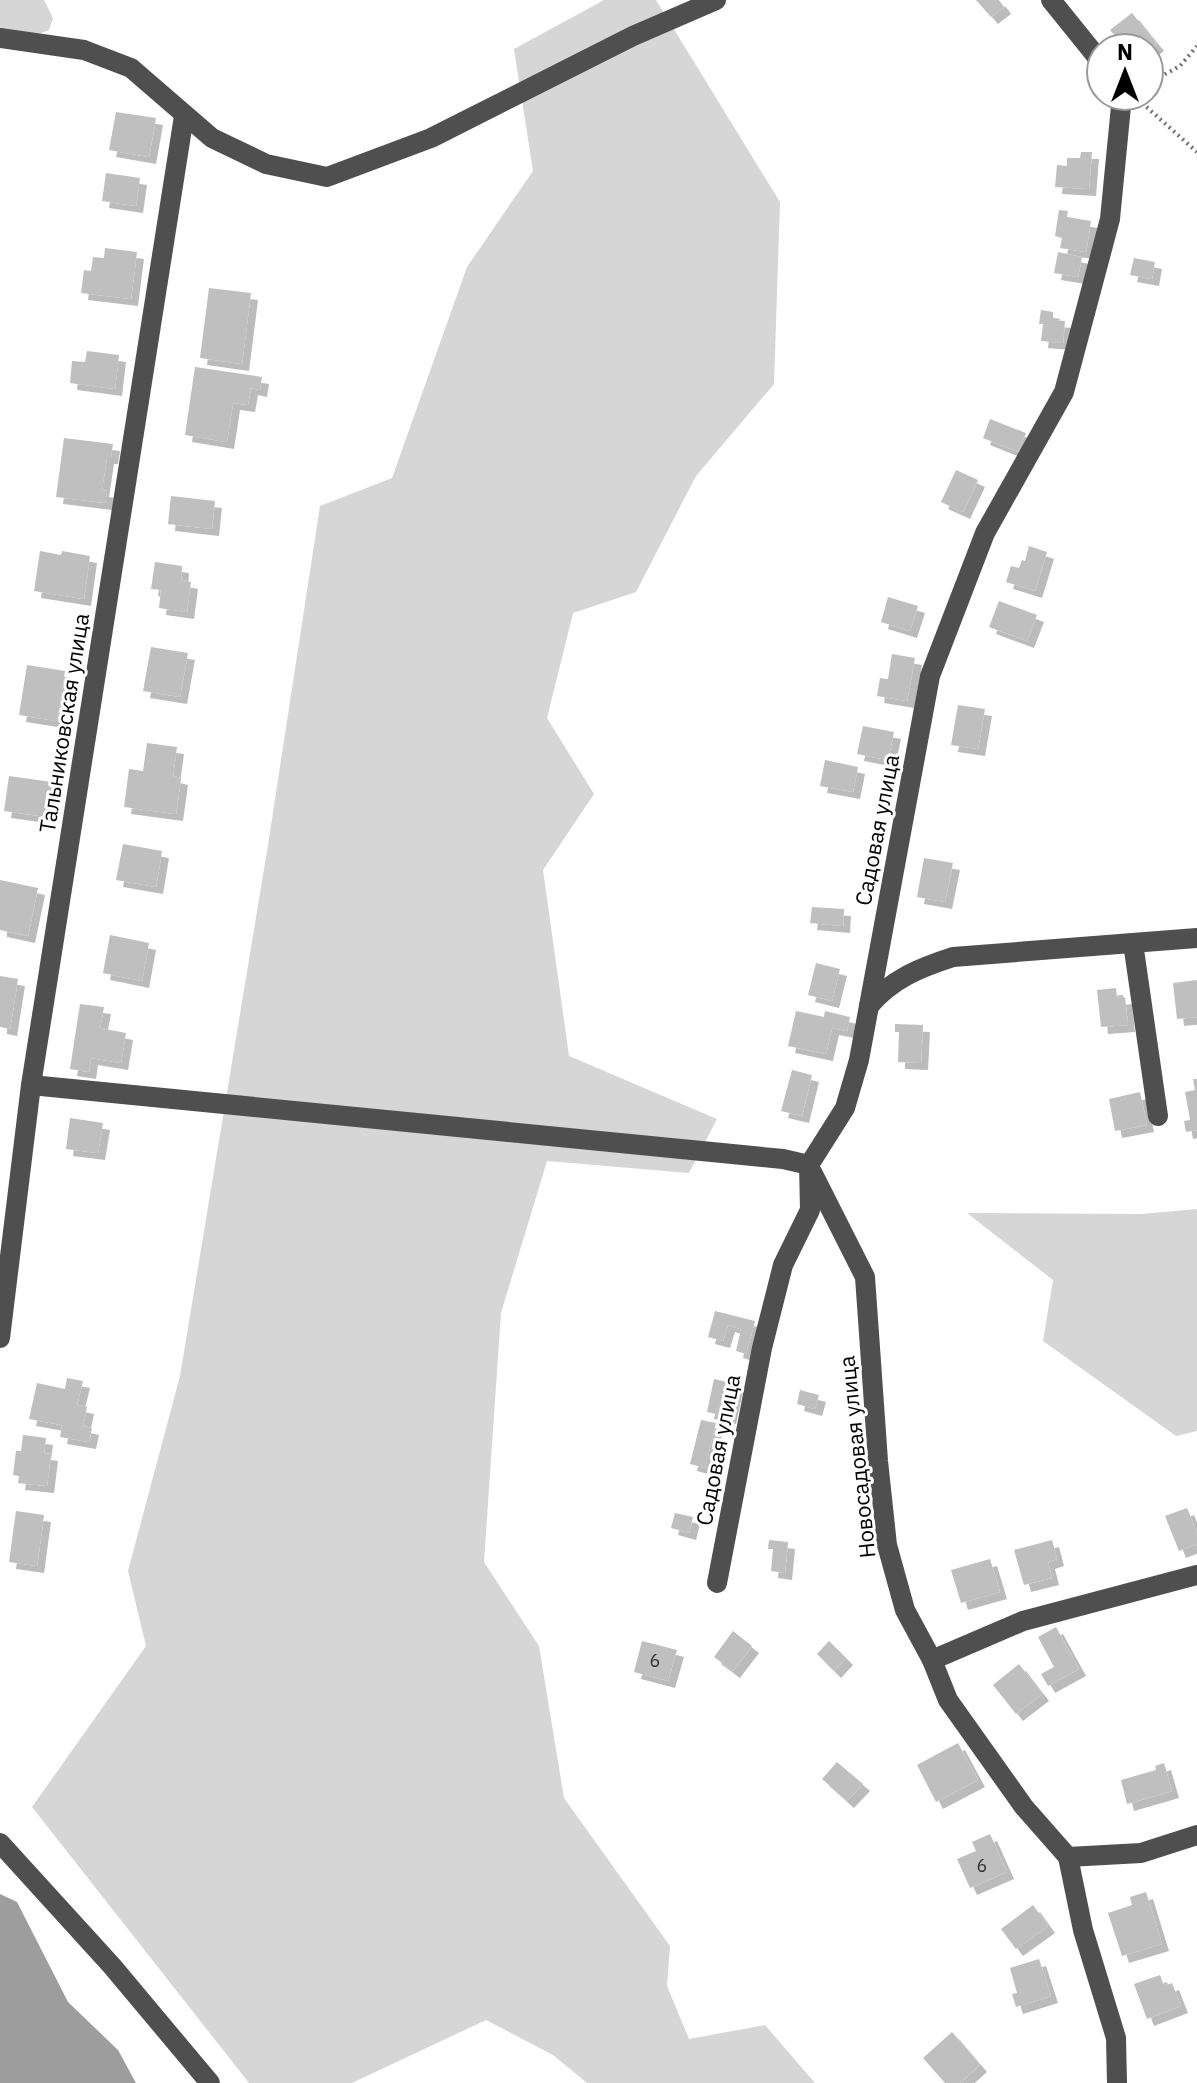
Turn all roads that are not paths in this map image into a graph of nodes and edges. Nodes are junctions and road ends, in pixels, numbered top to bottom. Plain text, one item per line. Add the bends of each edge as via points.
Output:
1 (716, 0) edge
2 (1051, 0) edge
3 (0, 38) edge
4 (1085, 42) edge
5 (1120, 112) edge
6 (184, 116) junction
7 (1197, 938) edge
8 (1133, 943) junction
9 (869, 1006) junction
10 (31, 1085) junction
11 (1158, 1116) dead end
12 (809, 1165) junction
13 (0, 1338) edge
14 (1197, 1575) edge
15 (717, 1583) dead end
16 (932, 1660) junction
17 (1197, 1835) edge
18 (0, 1843) edge
19 (1068, 1857) junction
20 (210, 2083) edge
21 (1117, 2083) edge

1 - 6 street via 431,138 327,177 266,164 212,138
2 - 4 street
3 - 6 street via 84,50 131,68
5 - 9 street, Садовая улица via 1110,219 1064,392 985,533 930,676
6 - 10 street, Тальниковская улица
7 - 8 street
8 - 9 street via 953,957 915,969 883,989
8 - 11 street
9 - 12 street, Садовая улица via 845,1108
10 - 12 street
10 - 13 street, Тальниковская улица
12 - 15 street, Садовая улица via 810,1210 783,1265 762,1348
12 - 16 street, Новосадовая улица via 865,1277 887,1545 905,1610
14 - 16 street via 1023,1621
16 - 19 street, Новосадовая улица via 948,1700 1024,1807
17 - 19 street via 1141,1853
18 - 20 street
19 - 21 street, Новосадовая улица via 1083,1930 1116,2038

